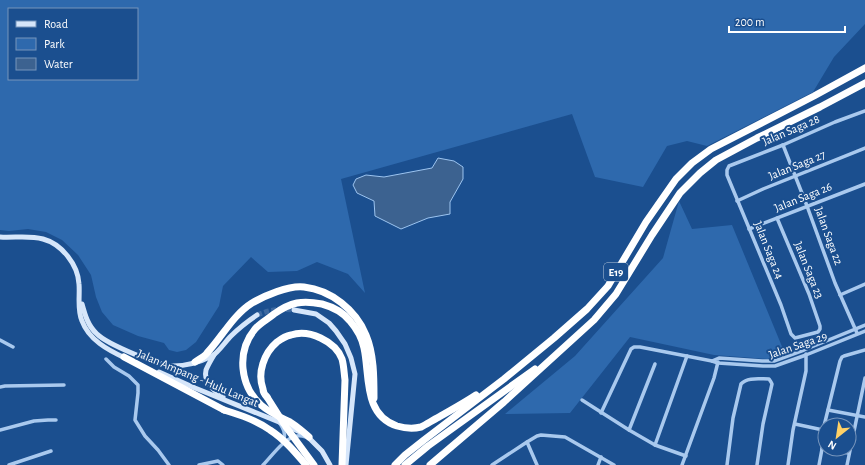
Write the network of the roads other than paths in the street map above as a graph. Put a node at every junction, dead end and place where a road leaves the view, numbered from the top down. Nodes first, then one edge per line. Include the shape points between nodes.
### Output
1 (865, 68) edge
2 (865, 82) edge
3 (865, 111) edge
4 (783, 145) junction
5 (865, 148) edge
6 (727, 170) joint
7 (795, 177) junction
8 (865, 184) edge
9 (737, 201) junction
10 (807, 206) junction
11 (777, 218) junction
12 (749, 229) junction
13 (0, 237) edge
14 (865, 284) edge
15 (79, 294) junction
16 (840, 294) junction
17 (294, 310) tunnel mouth
18 (257, 315) tunnel mouth
19 (865, 325) edge
20 (865, 331) edge
21 (856, 332) junction
22 (793, 337) joint
23 (0, 340) edge
24 (13, 347) dead end
25 (562, 349) junction
26 (804, 350) junction
27 (865, 350) edge
28 (214, 355) junction
29 (806, 355) junction
30 (687, 356) junction
31 (124, 357) junction
32 (719, 358) junction
33 (106, 359) dead end
34 (712, 361) junction
35 (196, 362) junction
36 (718, 363) junction
37 (655, 364) dead end
38 (865, 378) edge
39 (504, 379) junction
40 (64, 386) dead end
41 (0, 387) edge
42 (582, 400) dead end
43 (231, 402) junction
44 (373, 405) junction
45 (828, 410) junction
46 (601, 413) junction
47 (856, 416) junction
48 (827, 417) edge
49 (865, 417) edge
50 (56, 420) dead end
51 (279, 422) junction
52 (795, 424) junction
53 (817, 429) edge
54 (0, 430) edge
55 (629, 430) junction
56 (309, 437) junction
57 (527, 442) junction
58 (284, 444) junction
59 (655, 444) junction
60 (51, 451) dead end
61 (686, 456) junction
62 (601, 457) junction
63 (500, 460) junction
64 (727, 464) edge
65 (9, 465) edge
66 (168, 465) edge
67 (199, 465) edge
68 (223, 465) edge
69 (263, 465) edge
70 (306, 465) edge
71 (314, 465) edge
72 (330, 465) edge
73 (342, 465) edge
74 (346, 465) edge
75 (395, 465) edge
76 (405, 465) edge
77 (430, 465) edge
78 (492, 465) edge
79 (502, 465) edge
80 (537, 465) edge
81 (598, 465) edge
82 (614, 465) edge
83 (682, 465) edge
84 (758, 465) edge
85 (788, 465) edge

1 - 39 highway, E19 via 711,149 692,163 676,179 646,222 603,292 587,309
2 - 25 highway, E19 via 716,160 700,173 680,193 616,294 594,320
3 - 4 street, Jalan Saga 28
4 - 6 street, Jalan Saga 28 via 729,166
4 - 7 street, Jalan Saga 22
5 - 7 street, Jalan Saga 27
6 - 9 street, Jalan Saga 24
7 - 9 street, Jalan Saga 27
7 - 10 street, Jalan Saga 22
8 - 10 street, Jalan Saga 26
9 - 12 street, Jalan Saga 24
10 - 11 street, Jalan Saga 26
10 - 16 street, Jalan Saga 22
11 - 12 street, Jalan Saga 26
11 - 22 street, Jalan Saga 23 via 820,326 818,332
12 - 22 street, Jalan Saga 24
13 - 15 street, Jalan Ampang - Hulu Langat via 42,238 55,244 75,267
14 - 16 street
15 - 31 street, Jalan Ampang - Hulu Langat via 82,321 87,330 101,345
15 - 35 street, Jalan Ampang - Hulu Langat via 84,315 90,326 108,342 154,362 172,366
16 - 21 street, Jalan Saga 22
17 - 74 street via 316,314 329,323 352,358 355,374
18 - 28 street, Jalan Ampang - Hulu Langat via 230,336
19 - 21 street, Jalan Saga 29
20 - 21 street, Jalan Saga 29
21 - 26 street, Jalan Saga 29
21 - 29 street, Jalan Saga 29
23 - 24 street
25 - 76 highway, E19
25 - 77 highway
26 - 29 street
26 - 32 street, Jalan Saga 29 via 774,361
27 - 45 street via 842,357
28 - 35 street, Jalan Ampang - Hulu Langat
28 - 43 street via 206,371 207,380 212,389
29 - 36 street, Jalan Saga 29 via 775,366
29 - 52 street via 806,372
30 - 34 street, Jalan Saga 29
30 - 46 street, Jalan Saga 29 via 634,347
30 - 59 street
31 - 43 street, Jalan Ampang - Hulu Langat
31 - 70 highway, bridge via 224,410 269,429
32 - 34 street, Jalan Saga 29
32 - 36 street
33 - 66 street via 138,385 135,420
34 - 36 street, Jalan Saga 29
35 - 44 highway via 207,354 242,311 252,303 270,294 303,286 329,295 342,303 357,318 366,335 372,356
36 - 61 street
37 - 55 street
38 - 47 street
39 - 44 highway via 419,427 403,428 394,425 384,420
39 - 75 highway, E19
40 - 41 street
42 - 46 street
43 - 51 street, Jalan Ampang - Hulu Langat
44 - 56 highway via 364,346 356,328 345,315 330,306 311,302 294,303 281,309 255,330 246,344 242,357 243,376 250,393 261,405
45 - 47 street
45 - 48 street
46 - 55 street
47 - 49 street
50 - 54 street via 34,420
51 - 56 street, Jalan Ampang - Hulu Langat
51 - 58 street via 285,436
52 - 53 street
52 - 85 street
55 - 59 street
56 - 58 street via 298,435
56 - 72 street, Jalan Ampang - Hulu Langat
57 - 62 street via 541,435 565,436
57 - 63 street
57 - 80 street
58 - 69 street
59 - 61 street
60 - 65 street
61 - 83 street
62 - 81 street
62 - 82 street
63 - 78 street
63 - 79 street
64 - 84 street via 740,384 747,379 769,379 772,384 763,424
67 - 68 street via 218,461
71 - 73 highway, bridge via 262,388 262,366 270,350 291,334 318,337 335,348 341,358 345,380

